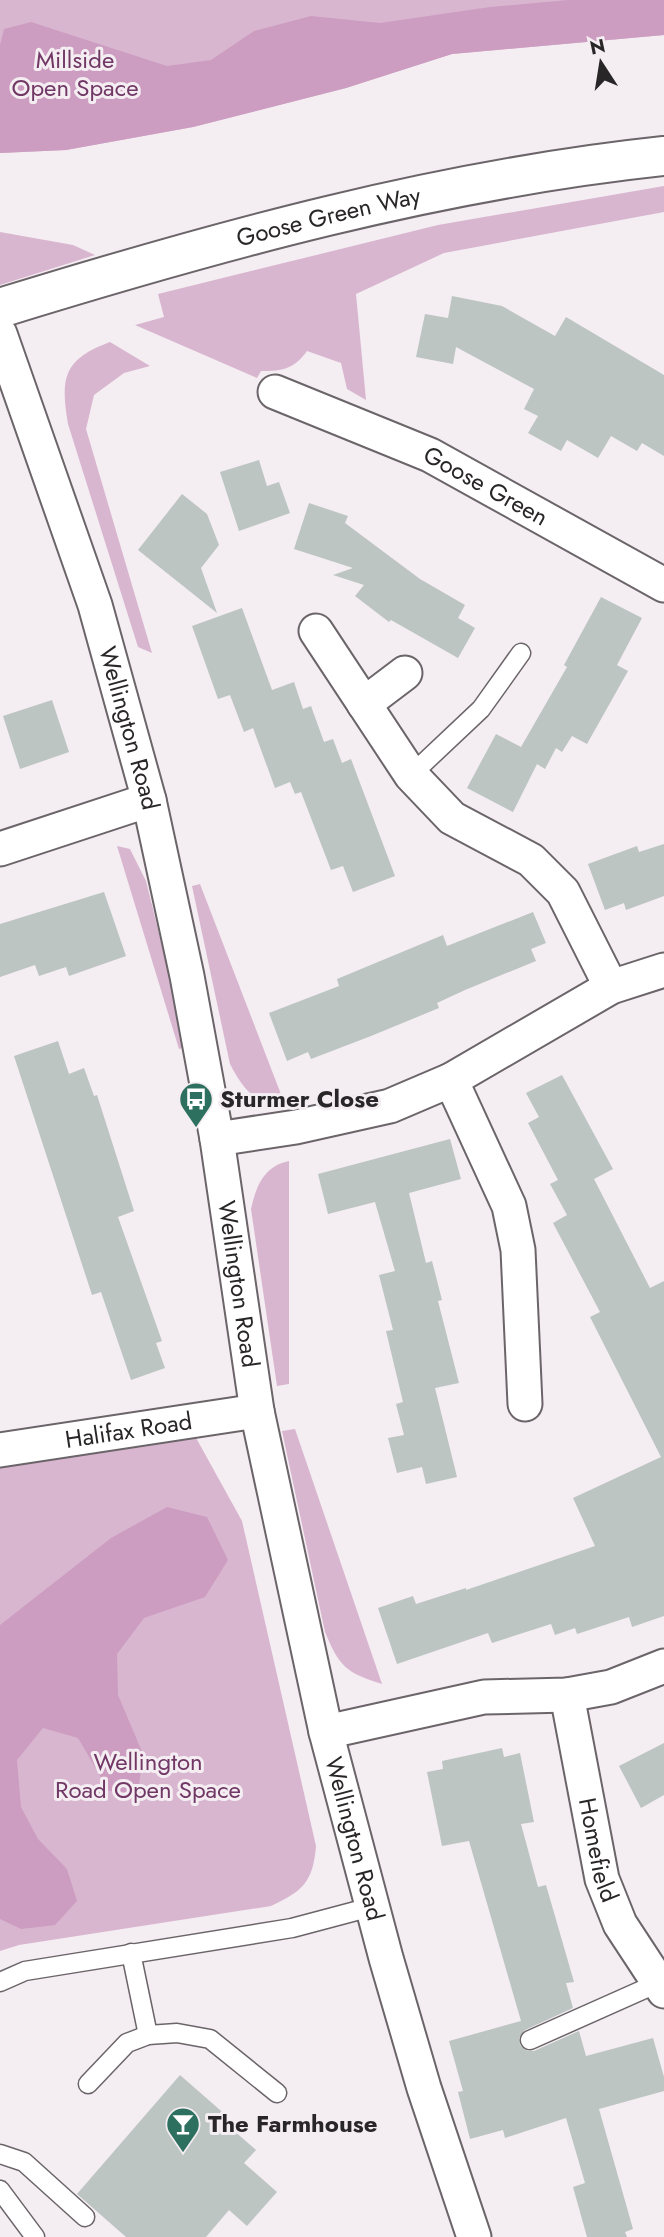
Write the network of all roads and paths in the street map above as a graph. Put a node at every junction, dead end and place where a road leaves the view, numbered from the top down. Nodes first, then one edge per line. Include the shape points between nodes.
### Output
1 (664, 156) edge
2 (0, 308) edge
3 (0, 334) edge
4 (295, 390) dead end
5 (664, 584) edge
6 (316, 631) dead end
7 (521, 653) dead end
8 (405, 673) dead end
9 (364, 704) junction
10 (411, 775) junction
11 (149, 800) junction
12 (0, 849) edge
13 (664, 970) edge
14 (611, 988) junction
15 (451, 1080) junction
16 (217, 1139) junction
17 (525, 1404) dead end
18 (257, 1410) junction
19 (0, 1450) edge
20 (664, 1666) edge
21 (567, 1695) junction
22 (326, 1732) junction
23 (371, 1907) junction
24 (131, 1953) junction
25 (0, 1982) edge
26 (661, 1987) edge
27 (148, 2035) junction
28 (530, 2040) dead end
29 (88, 2084) dead end
30 (277, 2093) dead end
31 (0, 2154) edge
32 (0, 2190) edge
33 (85, 2217) dead end
34 (35, 2237) edge
35 (474, 2237) edge

1 - 2 main road, Goose Green Way via 361,207 138,265
3 - 11 street, Wellington Road via 94,605
4 - 5 street, Goose Green via 430,455
6 - 9 street
7 - 10 lane via 481,709
8 - 9 street
9 - 10 street
10 - 14 street via 452,818 531,860 563,892
11 - 12 street
11 - 16 street, Wellington Road
13 - 14 street
14 - 15 street
15 - 16 street via 390,1106
15 - 17 street via 509,1206 519,1250
16 - 18 street, Wellington Road
18 - 19 street, Halifax Road
18 - 22 street, Wellington Road
20 - 21 street via 611,1687
21 - 22 street via 484,1697
21 - 26 street, Homefield via 602,1879 620,1924
22 - 23 street, Wellington Road
23 - 24 lane via 292,1928
23 - 35 street, Wellington Road
24 - 25 lane via 25,1971
24 - 27 lane
26 - 28 lane
27 - 29 lane via 127,2043
27 - 30 lane via 177,2033 210,2039
31 - 33 lane via 24,2162
32 - 34 lane

